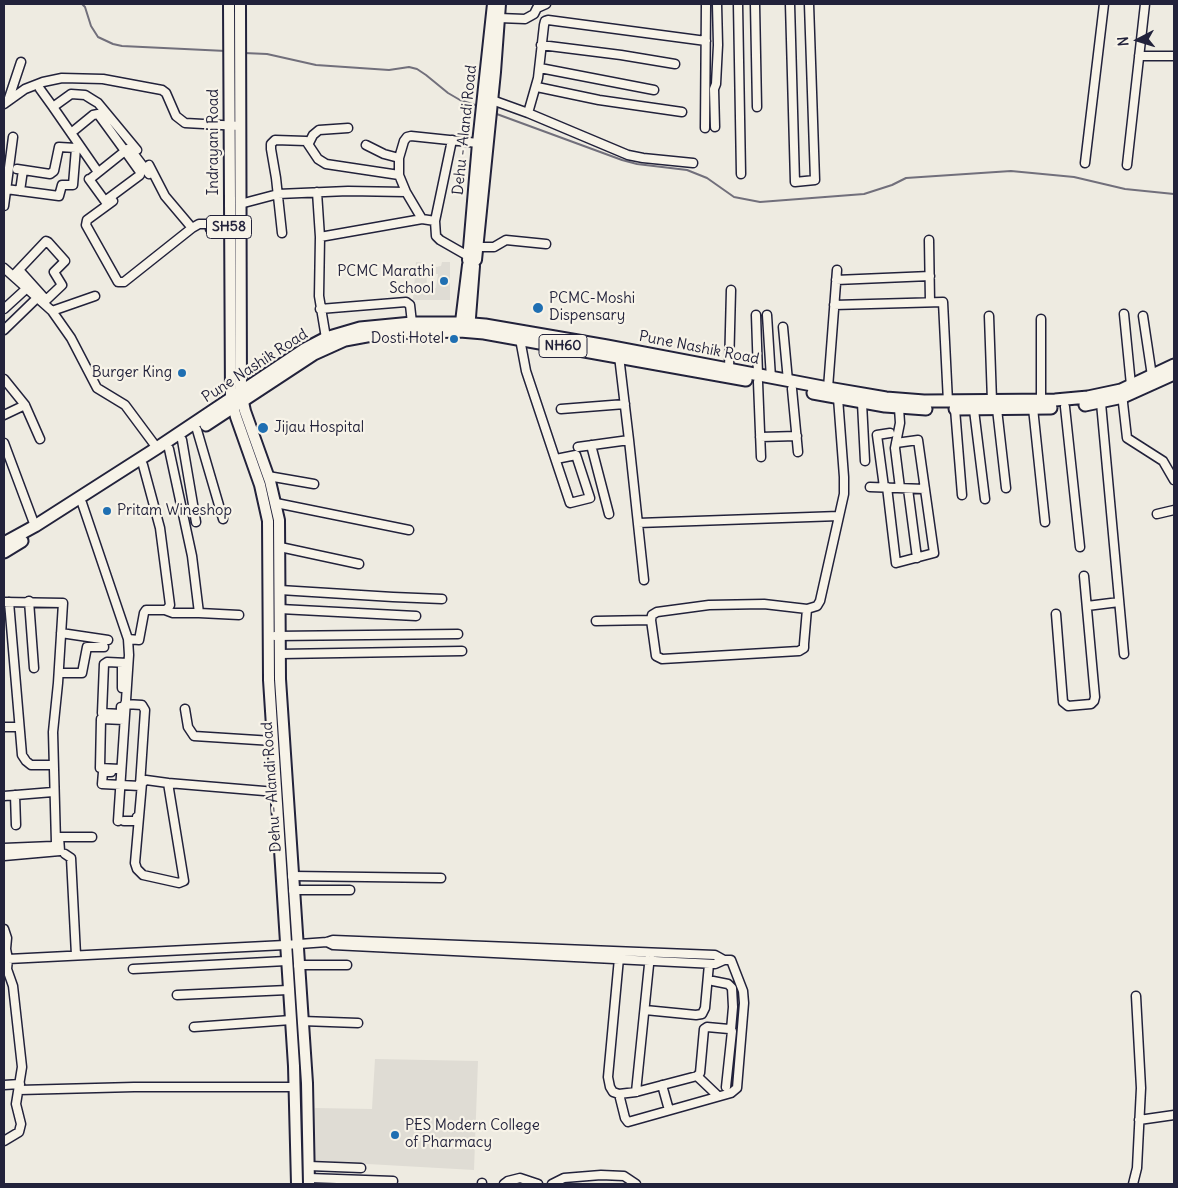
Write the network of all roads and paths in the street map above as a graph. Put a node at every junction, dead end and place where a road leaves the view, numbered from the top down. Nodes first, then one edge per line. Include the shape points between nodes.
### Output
1 (229, 4) edge
2 (240, 4) edge
3 (493, 4) edge
4 (500, 4) edge
5 (546, 4) edge
6 (706, 4) edge
7 (717, 4) edge
8 (738, 4) edge
9 (755, 4) edge
10 (790, 4) edge
11 (810, 4) edge
12 (1104, 4) edge
13 (1145, 4) edge
14 (499, 18) junction
15 (706, 41) junction
16 (541, 45) junction
17 (1139, 56) junction
18 (1174, 56) edge
19 (20, 62) dead end
20 (676, 64) dead end
21 (540, 68) junction
22 (537, 86) junction
23 (40, 89) dead end
24 (654, 90) dead end
25 (492, 100) junction
26 (6, 103) edge
27 (53, 107) junction
28 (757, 107) dead end
29 (682, 112) dead end
30 (528, 113) junction
31 (229, 125) junction
32 (240, 126) junction
33 (348, 128) dead end
34 (705, 128) dead end
35 (715, 128) dead end
36 (71, 133) junction
37 (13, 137) dead end
38 (452, 140) junction
39 (309, 143) junction
40 (478, 143) junction
41 (366, 145) dead end
42 (125, 151) junction
43 (399, 158) junction
44 (693, 163) dead end
45 (1085, 163) dead end
46 (1127, 165) dead end
47 (98, 172) junction
48 (151, 172) junction
49 (741, 174) dead end
50 (399, 176) junction
51 (6, 189) junction
52 (20, 191) junction
53 (317, 192) junction
54 (406, 192) junction
55 (278, 194) junction
56 (240, 204) junction
57 (4, 206) edge
58 (422, 219) junction
59 (435, 221) junction
60 (194, 227) junction
61 (229, 228) junction
62 (240, 228) junction
63 (282, 233) dead end
64 (320, 237) junction
65 (929, 240) dead end
66 (546, 244) dead end
67 (477, 247) junction
68 (471, 261) junction
69 (837, 270) dead end
70 (10, 272) edge
71 (930, 276) junction
72 (836, 280) junction
73 (27, 288) junction
74 (731, 290) dead end
75 (95, 296) dead end
76 (42, 300) junction
77 (930, 302) junction
78 (834, 305) junction
79 (4, 309) edge
80 (320, 309) junction
81 (52, 312) junction
82 (1124, 314) dead end
83 (756, 315) dead end
84 (768, 315) dead end
85 (989, 316) dead end
86 (1144, 316) dead end
87 (1041, 319) dead end
88 (412, 323) junction
89 (465, 327) junction
90 (783, 327) dead end
91 (4, 330) edge
92 (326, 338) junction
93 (520, 339) junction
94 (618, 356) junction
95 (1174, 365) edge
96 (729, 369) junction
97 (1174, 374) edge
98 (1152, 376) junction
99 (771, 378) junction
100 (4, 379) edge
101 (758, 379) junction
102 (1169, 379) edge
103 (790, 385) junction
104 (828, 388) junction
105 (1125, 391) junction
106 (838, 398) junction
107 (237, 400) junction
108 (862, 402) junction
109 (1101, 403) junction
110 (625, 404) junction
111 (1037, 404) junction
112 (25, 405) junction
113 (994, 405) junction
114 (952, 406) junction
115 (1066, 407) junction
116 (899, 408) junction
117 (561, 409) dead end
118 (974, 410) junction
119 (4, 415) edge
120 (197, 430) junction
121 (890, 433) dead end
122 (797, 436) junction
123 (760, 437) junction
124 (40, 439) dead end
125 (182, 440) junction
126 (629, 440) junction
127 (4, 443) edge
128 (896, 444) junction
129 (591, 445) junction
130 (578, 447) dead end
131 (163, 448) junction
132 (798, 452) dead end
133 (761, 456) dead end
134 (556, 459) junction
135 (865, 461) dead end
136 (143, 465) junction
137 (268, 476) junction
138 (1174, 480) edge
139 (314, 484) dead end
140 (870, 487) dead end
141 (886, 487) junction
142 (904, 488) junction
143 (1006, 488) dead end
144 (925, 489) junction
145 (962, 495) dead end
146 (984, 499) dead end
147 (82, 503) junction
148 (276, 503) junction
149 (1174, 510) edge
150 (609, 514) dead end
151 (1157, 514) dead end
152 (839, 516) junction
153 (223, 519) dead end
154 (196, 522) dead end
155 (1045, 522) dead end
156 (638, 523) junction
157 (35, 526) junction
158 (410, 530) dead end
159 (4, 543) edge
160 (1080, 546) dead end
161 (280, 547) junction
162 (4, 552) edge
163 (917, 558) junction
164 (359, 564) dead end
165 (1084, 576) dead end
166 (644, 580) dead end
167 (280, 590) junction
168 (442, 598) dead end
169 (29, 601) junction
170 (6, 602) edge
171 (1119, 602) junction
172 (1087, 606) junction
173 (280, 609) junction
174 (807, 609) junction
175 (165, 610) junction
176 (199, 613) junction
177 (1056, 614) dead end
178 (239, 615) dead end
179 (416, 616) dead end
180 (652, 620) junction
181 (596, 621) dead end
182 (61, 633) junction
183 (458, 634) dead end
184 (274, 636) junction
185 (7, 639) edge
186 (128, 639) junction
187 (108, 640) dead end
188 (104, 647) dead end
189 (462, 651) dead end
190 (280, 654) junction
191 (1124, 654) dead end
192 (125, 663) junction
193 (34, 668) dead end
194 (59, 673) junction
195 (125, 704) junction
196 (185, 709) dead end
197 (124, 720) junction
198 (18, 726) junction
199 (4, 727) edge
200 (273, 742) junction
201 (53, 765) junction
202 (120, 771) junction
203 (168, 783) junction
204 (120, 785) junction
205 (140, 786) junction
206 (53, 792) junction
207 (276, 792) junction
208 (15, 795) junction
209 (4, 796) edge
210 (16, 825) dead end
211 (92, 837) dead end
212 (4, 848) edge
213 (65, 854) dead end
214 (4, 856) edge
215 (292, 876) junction
216 (441, 878) dead end
217 (293, 890) junction
218 (350, 890) dead end
219 (4, 929) edge
220 (368, 943) junction
221 (297, 944) junction
222 (286, 945) junction
223 (5, 948) edge
224 (76, 955) junction
225 (6, 959) edge
226 (650, 960) junction
227 (724, 960) junction
228 (286, 961) junction
229 (619, 962) junction
230 (709, 964) junction
231 (298, 965) junction
232 (347, 965) dead end
233 (133, 969) dead end
234 (713, 981) dead end
235 (288, 990) junction
236 (177, 995) dead end
237 (1136, 996) dead end
238 (645, 1010) junction
239 (290, 1020) junction
240 (302, 1021) junction
241 (358, 1022) dead end
242 (194, 1026) dead end
243 (731, 1030) junction
244 (697, 1076) junction
245 (4, 1084) edge
246 (662, 1085) junction
247 (19, 1087) junction
248 (295, 1087) junction
249 (726, 1087) dead end
250 (636, 1092) junction
251 (619, 1094) junction
252 (718, 1096) junction
253 (669, 1110) junction
254 (1174, 1115) edge
255 (1139, 1120) junction
256 (4, 1141) edge
257 (309, 1166) junction
258 (361, 1168) dead end
259 (309, 1181) edge
260 (394, 1181) dead end
261 (297, 1184) edge
262 (504, 1184) edge
263 (538, 1184) edge
264 (552, 1184) edge
265 (636, 1184) edge
266 (1134, 1184) edge

1 - 31 main road, Indrayani Road / SH58
2 - 32 main road, Indrayani Road / SH58
3 - 40 main road, Dehu - Alandi Road
4 - 14 main road, Dehu - Alandi Road
5 - 14 street via 525,19
6 - 15 street
7 - 35 street
8 - 49 street
9 - 28 street
10 - 11 street via 795,182 815,180
12 - 45 street
13 - 17 street
14 - 25 main road, Dehu - Alandi Road
15 - 16 street via 548,20 545,21
15 - 34 street
16 - 20 street
16 - 21 street
17 - 18 street
17 - 46 street
19 - 26 street
21 - 22 street
21 - 24 street
22 - 29 street
22 - 30 street
23 - 27 street
25 - 30 street
25 - 67 main road, Dehu - Alandi Road
26 - 31 street via 25,89 43,82 62,78 93,79 162,90 176,116 184,122
27 - 36 street
27 - 48 street via 71,94 85,96 98,103
30 - 44 street via 628,155
31 - 32 street
31 - 61 main road, Indrayani Road / SH58
32 - 56 main road, Indrayani Road / SH58
33 - 39 street via 319,130
36 - 42 street via 96,114
36 - 47 street
37 - 51 street
38 - 40 street
38 - 43 street via 407,137
38 - 59 street
39 - 50 street via 322,162
39 - 55 street via 301,140 273,142 271,148
40 - 68 main road, Dehu - Alandi Road
41 - 43 street
42 - 47 street
42 - 47 street via 140,174 106,202 89,180
42 - 48 street via 130,149
43 - 50 street
48 - 60 street via 165,196
48 - 60 street via 86,223 118,282 124,282
50 - 54 street
51 - 52 street
51 - 57 street
52 - 52 street via 59,196 62,185 73,185 76,148 59,147 54,171 50,174 20,170
53 - 54 street
53 - 55 street
53 - 64 street
54 - 58 street
55 - 56 street
55 - 63 street
56 - 62 main road, Indrayani Road / SH58
58 - 59 street
58 - 64 street
59 - 68 street via 436,236
60 - 61 street via 207,230
61 - 62 street
61 - 107 main road, Indrayani Road / SH58
62 - 107 main road, Indrayani Road / SH58
64 - 80 street
65 - 71 street
66 - 67 street via 506,240 494,246
67 - 68 main road, Dehu - Alandi Road
68 - 89 main road, Dehu - Alandi Road
69 - 72 street
70 - 73 street
70 - 76 street
70 - 76 street via 48,242 65,262 54,272 62,285
71 - 72 street
71 - 77 street
72 - 78 street
73 - 76 street
73 - 79 street
74 - 96 street
75 - 81 street
76 - 81 street
76 - 91 street
77 - 78 street
77 - 114 street via 940,301 944,305
78 - 104 street
80 - 88 street via 406,302 410,305
80 - 92 street
81 - 131 street via 71,338 97,388 125,404
82 - 105 street
83 - 101 street
84 - 99 street
85 - 113 street
86 - 98 street
87 - 111 street
88 - 89 highway, Pune Nashik Road / NH60
88 - 92 highway, Pune Nashik Road / NH60 via 360,328
89 - 93 highway, Pune Nashik Road / NH60
89 - 96 highway, Pune Nashik Road / NH60 via 542,334
89 - 107 highway, Pune Nashik Road / NH60 via 383,333 345,340 314,354
90 - 103 street
92 - 107 highway, Pune Nashik Road / NH60 via 305,349
93 - 94 highway, Pune Nashik Road / NH60
93 - 134 street via 526,370
94 - 101 highway, Pune Nashik Road / NH60
94 - 110 street
95 - 98 highway, Pune Nashik Road / NH60
96 - 101 highway, Pune Nashik Road / NH60
97 - 102 highway, Pune Nashik Road / NH60
98 - 105 highway, Pune Nashik Road / NH60
99 - 101 highway, Pune Nashik Road / NH60
99 - 103 highway, Pune Nashik Road / NH60
100 - 112 street
101 - 103 highway, Pune Nashik Road / NH60
101 - 123 street
102 - 105 highway, Pune Nashik Road / NH60
103 - 104 highway, Pune Nashik Road / NH60
103 - 106 highway, Pune Nashik Road / NH60
103 - 122 street
104 - 114 highway, Pune Nashik Road / NH60
105 - 109 highway, Pune Nashik Road / NH60
105 - 111 highway, Pune Nashik Road / NH60
105 - 138 street via 1127,438 1163,462
106 - 108 highway, Pune Nashik Road / NH60
106 - 152 street via 844,477
107 - 120 highway, Pune Nashik Road / NH60
107 - 131 highway, Pune Nashik Road / NH60
107 - 137 main road, Dehu - Alandi Road
107 - 184 main road, Dehu - Alandi Road via 268,521
108 - 116 highway, Pune Nashik Road / NH60
108 - 135 street
109 - 115 highway, Pune Nashik Road / NH60
109 - 171 street
110 - 117 street
110 - 126 street
111 - 113 highway, Pune Nashik Road / NH60
111 - 115 highway, Pune Nashik Road / NH60
111 - 155 street
112 - 119 street
112 - 124 street
113 - 114 highway, Pune Nashik Road / NH60
113 - 118 highway, Pune Nashik Road / NH60
113 - 143 street
114 - 116 highway, Pune Nashik Road / NH60
114 - 118 highway, Pune Nashik Road / NH60
114 - 145 street
115 - 160 street
116 - 128 street
118 - 146 street
120 - 125 highway, Pune Nashik Road / NH60
120 - 153 street
121 - 141 street via 877,436
122 - 123 street
122 - 132 street
123 - 133 street
125 - 131 highway, Pune Nashik Road / NH60
125 - 154 street
126 - 129 street
126 - 156 street
127 - 157 street
128 - 142 street
128 - 144 street via 918,440
129 - 130 street
129 - 150 street
131 - 136 highway, Pune Nashik Road / NH60
131 - 157 highway, Pune Nashik Road / NH60
131 - 176 street via 192,556
134 - 134 street via 570,503 590,498 576,455
136 - 147 highway, Pune Nashik Road / NH60
136 - 175 street via 160,528 170,605
137 - 139 street
137 - 148 main road, Dehu - Alandi Road
140 - 141 street
141 - 142 street
141 - 163 street via 896,563
142 - 144 street
142 - 163 street
144 - 163 street via 934,554
147 - 162 highway, Pune Nashik Road / NH60
147 - 186 street
148 - 158 street
148 - 161 main road, Dehu - Alandi Road
149 - 151 street
152 - 156 street
152 - 174 street via 820,601 817,606
156 - 166 street
157 - 159 highway, Pune Nashik Road / NH60
161 - 164 street
161 - 167 main road, Dehu - Alandi Road
165 - 172 street
167 - 168 street
167 - 173 main road, Dehu - Alandi Road
169 - 170 street
169 - 182 street via 63,603
169 - 193 street
170 - 185 street
171 - 172 street
171 - 191 street
172 - 177 street via 1095,697 1091,704 1068,706 1063,702
173 - 179 street
173 - 184 main road, Dehu - Alandi Road
174 - 180 street via 764,604 709,605 657,612
174 - 180 street via 804,648 799,651 657,658
175 - 176 street
175 - 186 street via 146,610 140,640
176 - 178 street
180 - 181 street
182 - 187 street
182 - 194 street
183 - 184 street
184 - 190 main road, Dehu - Alandi Road
184 - 200 main road, Dehu - Alandi Road
185 - 198 street
186 - 192 street
188 - 194 street via 87,646 82,673
189 - 190 street
190 - 215 main road, Dehu - Alandi Road
192 - 192 street via 121,714 103,713 104,664
192 - 195 street
194 - 201 street
195 - 197 street
195 - 205 street via 142,705 144,710
196 - 200 street via 188,727 194,736
197 - 202 street
197 - 202 street via 102,719 100,768
198 - 199 street
198 - 201 street via 22,755 26,761 31,765
200 - 207 main road, Dehu - Alandi Road
201 - 206 street
202 - 204 street
202 - 204 street via 102,772 102,784
203 - 203 street via 146,780 142,783 135,863 143,875 179,883 184,881
203 - 207 street
204 - 205 street
204 - 205 street via 121,821 137,820
206 - 208 street
206 - 212 street via 56,844
207 - 222 main road, Dehu - Alandi Road
208 - 209 street
208 - 210 street
211 - 214 street via 59,837 60,851
213 - 224 street via 71,858
215 - 216 street
215 - 217 main road, Dehu - Alandi Road
217 - 218 street
217 - 221 main road, Dehu - Alandi Road
219 - 223 street via 7,938
220 - 221 street via 333,940
220 - 226 street
220 - 229 street
221 - 222 street
221 - 231 main road, Dehu - Alandi Road
222 - 224 street
222 - 228 main road, Dehu - Alandi Road
223 - 225 street
224 - 225 street
225 - 247 street via 19,1027 22,1067
226 - 227 street via 715,956
226 - 229 street
226 - 230 street
226 - 238 street
227 - 230 street
227 - 252 street via 731,960 739,978 744,1012 737,1088
228 - 233 street
228 - 235 main road, Dehu - Alandi Road
229 - 251 street via 608,1077 613,1092
230 - 238 street via 702,1014
231 - 232 street
231 - 240 main road, Dehu - Alandi Road
234 - 243 street via 732,988
235 - 236 street
235 - 239 main road, Dehu - Alandi Road
237 - 255 street
238 - 250 street
239 - 242 street
239 - 248 main road, Dehu - Alandi Road
240 - 241 street
240 - 257 main road, Dehu - Alandi Road
243 - 244 street via 704,1028 701,1070
243 - 249 street
244 - 246 street
244 - 252 street
245 - 247 street
246 - 250 street
246 - 253 street
247 - 248 street
247 - 256 street via 16,1104 21,1124 19,1132
248 - 261 main road, Dehu - Alandi Road
250 - 251 street
251 - 253 street via 628,1122
252 - 253 street
254 - 255 street
255 - 266 street
257 - 258 street
257 - 259 main road, Dehu - Alandi Road
259 - 260 street
262 - 263 street via 520,1178
264 - 265 street via 564,1178 601,1175 624,1176

